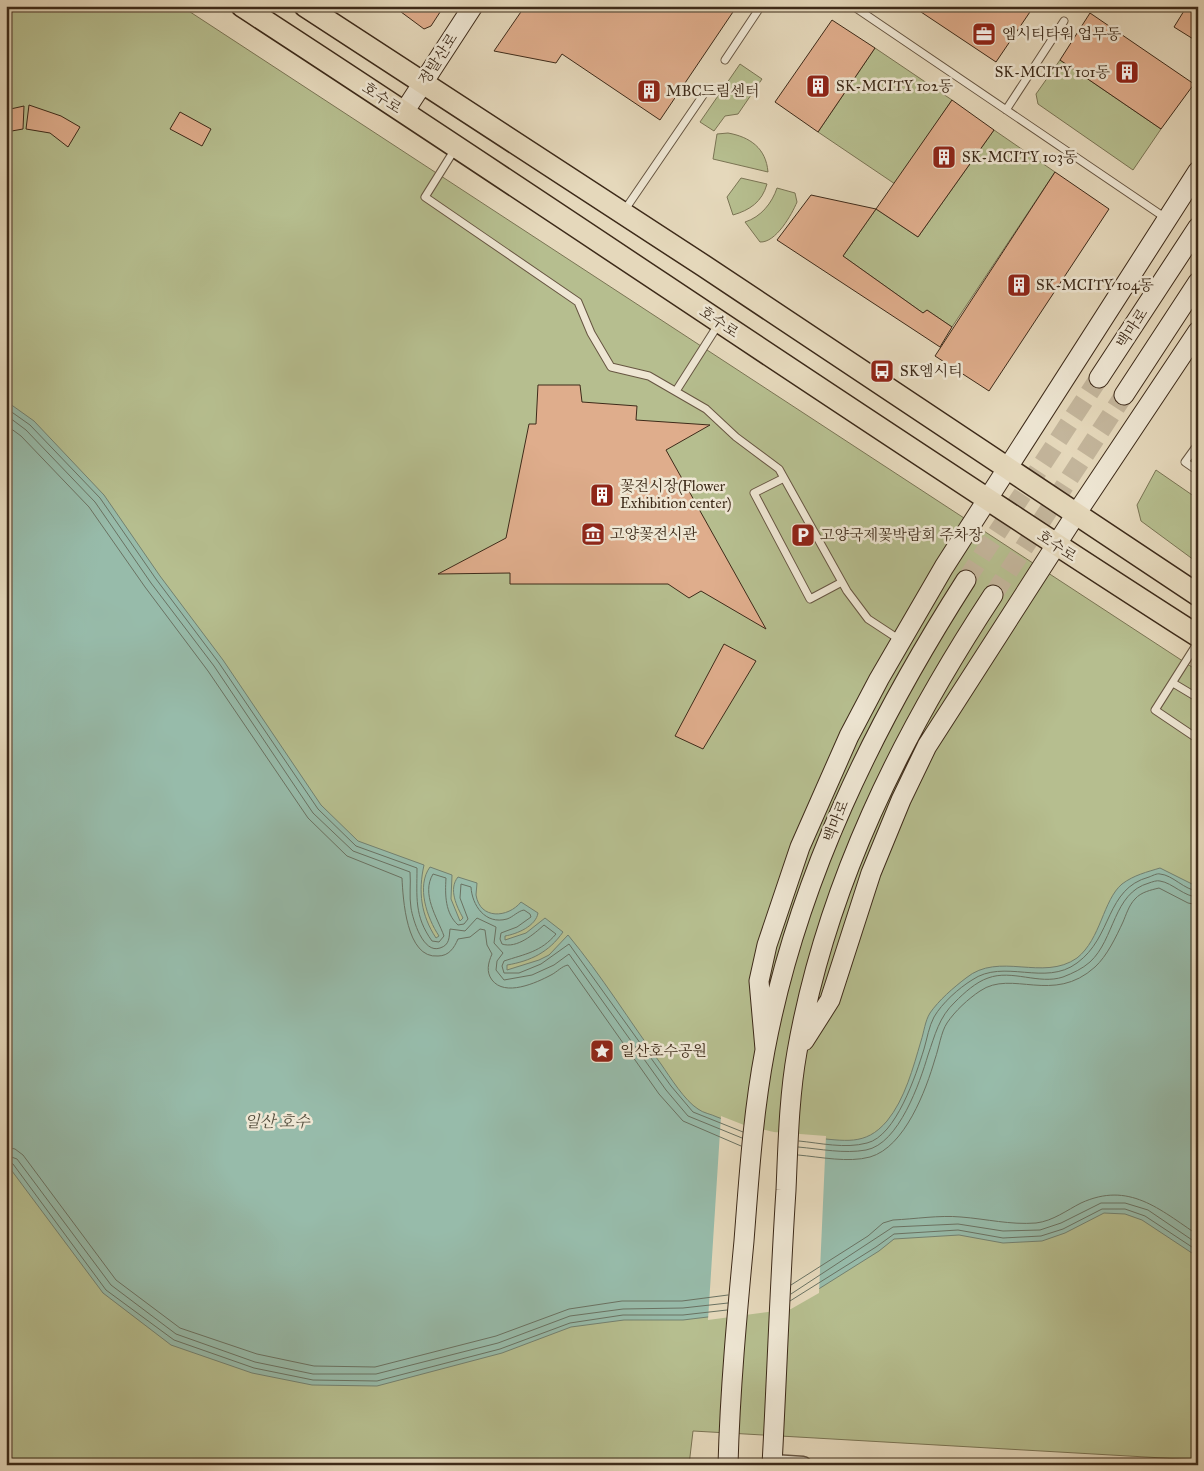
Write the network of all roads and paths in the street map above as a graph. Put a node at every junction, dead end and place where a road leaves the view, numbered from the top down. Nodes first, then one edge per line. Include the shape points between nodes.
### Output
1 (242, 6) edge
2 (305, 6) edge
3 (472, 6) edge
4 (761, 6) edge
5 (853, 6) edge
6 (1064, 21) dead end
7 (725, 60) dead end
8 (423, 82) junction
9 (708, 88) dead end
10 (1006, 110) junction
11 (404, 112) junction
12 (457, 147) junction
13 (1198, 172) edge
14 (622, 213) junction
15 (1168, 219) junction
16 (1198, 226) edge
17 (1198, 282) edge
18 (720, 322) junction
19 (1198, 331) edge
20 (1099, 378) tunnel mouth
21 (676, 391) junction
22 (1124, 395) tunnel mouth
23 (1198, 444) edge
24 (1008, 467) junction
25 (1198, 471) edge
26 (784, 478) junction
27 (987, 500) junction
28 (1076, 514) junction
29 (1056, 545) junction
30 (966, 580) tunnel mouth
31 (842, 582) junction
32 (1198, 595) edge
33 (993, 596) tunnel mouth
34 (1198, 636) edge
35 (901, 641) junction
36 (1198, 642) edge
37 (1173, 683) junction
38 (1198, 698) edge
39 (1198, 739) edge
40 (765, 1049) junction
41 (797, 1052) junction
42 (772, 1464) edge
43 (728, 1465) edge
44 (803, 1465) edge

1 - 11 main road, 호수로
2 - 8 main road
3 - 8 main road, 정발산로
4 - 7 lane
5 - 10 lane
6 - 10 lane
8 - 11 main road, 정발산로
8 - 14 main road
9 - 14 lane
10 - 15 lane
11 - 12 main road, 호수로
12 - 18 main road, 호수로
12 - 21 lane via 425,197 578,302 611,367 649,376
13 - 15 main road
14 - 24 main road
15 - 24 main road
16 - 20 main road, 백마로
17 - 22 main road, 백마로
18 - 21 lane
18 - 27 main road, 호수로
19 - 28 main road
21 - 26 lane via 706,409 778,469
23 - 25 lane via 1185,462
24 - 27 main road
24 - 28 main road
26 - 31 lane
26 - 31 lane via 754,493 810,599
27 - 29 main road, 호수로
27 - 35 main road
28 - 29 main road
28 - 32 main road
29 - 34 main road, 호수로
29 - 41 main road via 944,717 918,764 871,873 830,1000
30 - 40 main road, 백마로 via 881,722 842,805 801,915
31 - 35 lane via 868,619
33 - 41 main road, 백마로 via 920,713 868,819 823,947
35 - 40 main road via 829,777 777,914 759,981
36 - 37 lane
37 - 38 lane
37 - 39 lane via 1156,710
40 - 43 main road, 백마로 via 753,1132
41 - 42 main road, 백마로 via 782,1256
42 - 44 street

